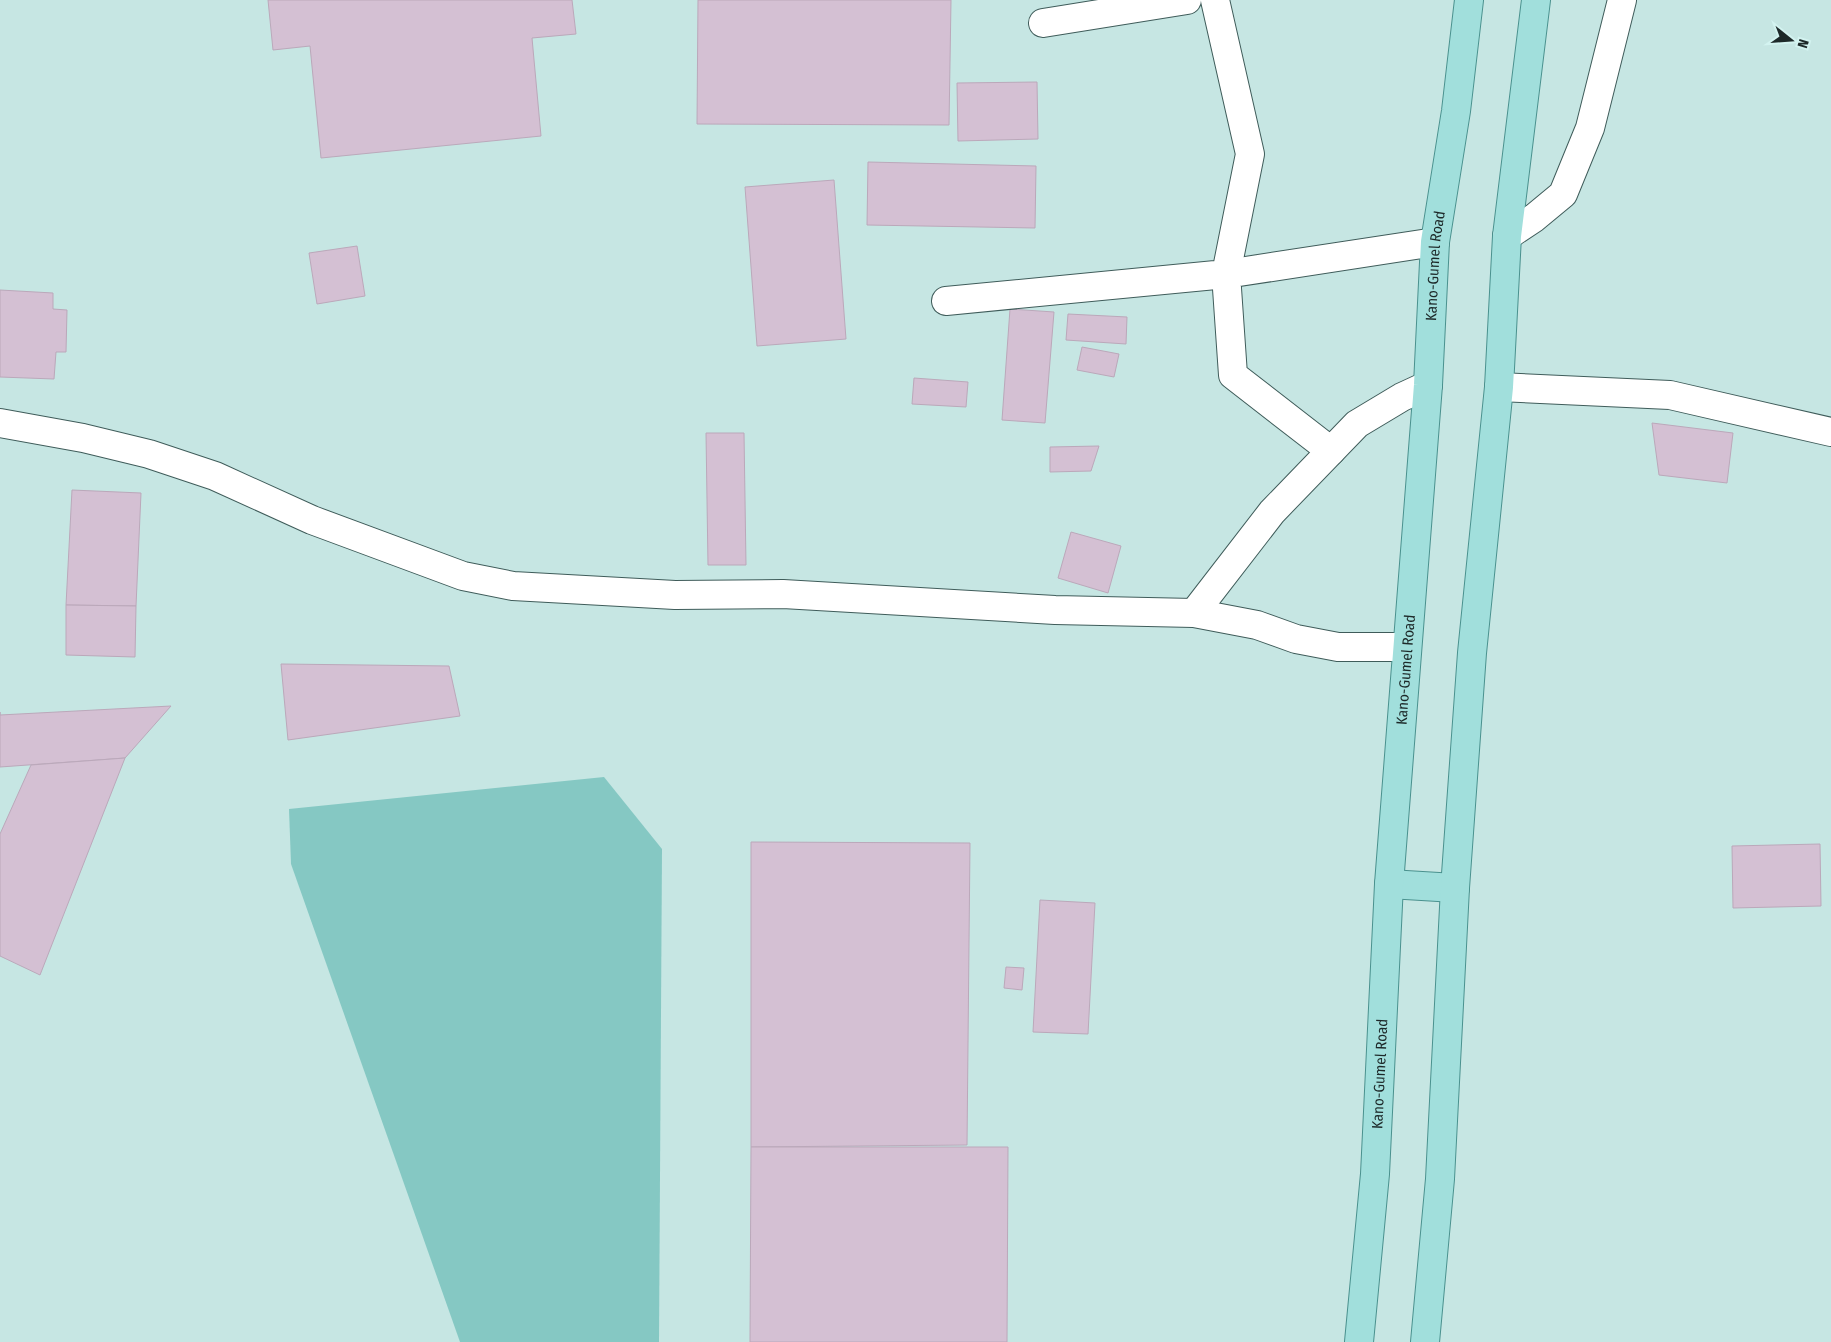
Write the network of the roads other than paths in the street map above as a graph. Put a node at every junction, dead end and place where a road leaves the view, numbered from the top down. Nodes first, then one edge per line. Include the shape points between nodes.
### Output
1 (1187, 0) edge
2 (1215, 0) edge
3 (1469, 0) edge
4 (1536, 0) edge
5 (1622, 0) edge
6 (1043, 23) dead end
7 (1507, 236) junction
8 (1435, 242) junction
9 (1226, 274) junction
10 (946, 301) dead end
11 (1428, 385) junction
12 (1499, 387) junction
13 (0, 423) edge
14 (1831, 432) edge
15 (1331, 451) junction
16 (1194, 613) junction
17 (1406, 647) junction
18 (1389, 884) junction
19 (1455, 888) junction
20 (1359, 1342) edge
21 (1425, 1342) edge

1 - 6 street
2 - 9 street via 1250,154
3 - 8 main road, Kano-Gumel Road via 1456,111
4 - 7 main road
5 - 7 street via 1590,128 1563,194
7 - 12 main road
8 - 9 street
8 - 11 main road, Kano-Gumel Road
9 - 10 street
9 - 15 street via 1233,375
11 - 15 street via 1357,424
11 - 17 main road, Kano-Gumel Road
12 - 14 street via 1670,394
12 - 19 main road via 1472,653
13 - 16 street via 149,454 215,476 312,520 463,576 513,586 675,595 783,594 1054,610
15 - 16 street via 1272,512
16 - 17 street via 1257,625 1296,639 1338,646
17 - 18 main road, Kano-Gumel Road
18 - 19 main road
18 - 20 main road, Kano-Gumel Road via 1374,1174
19 - 21 main road via 1440,1179

